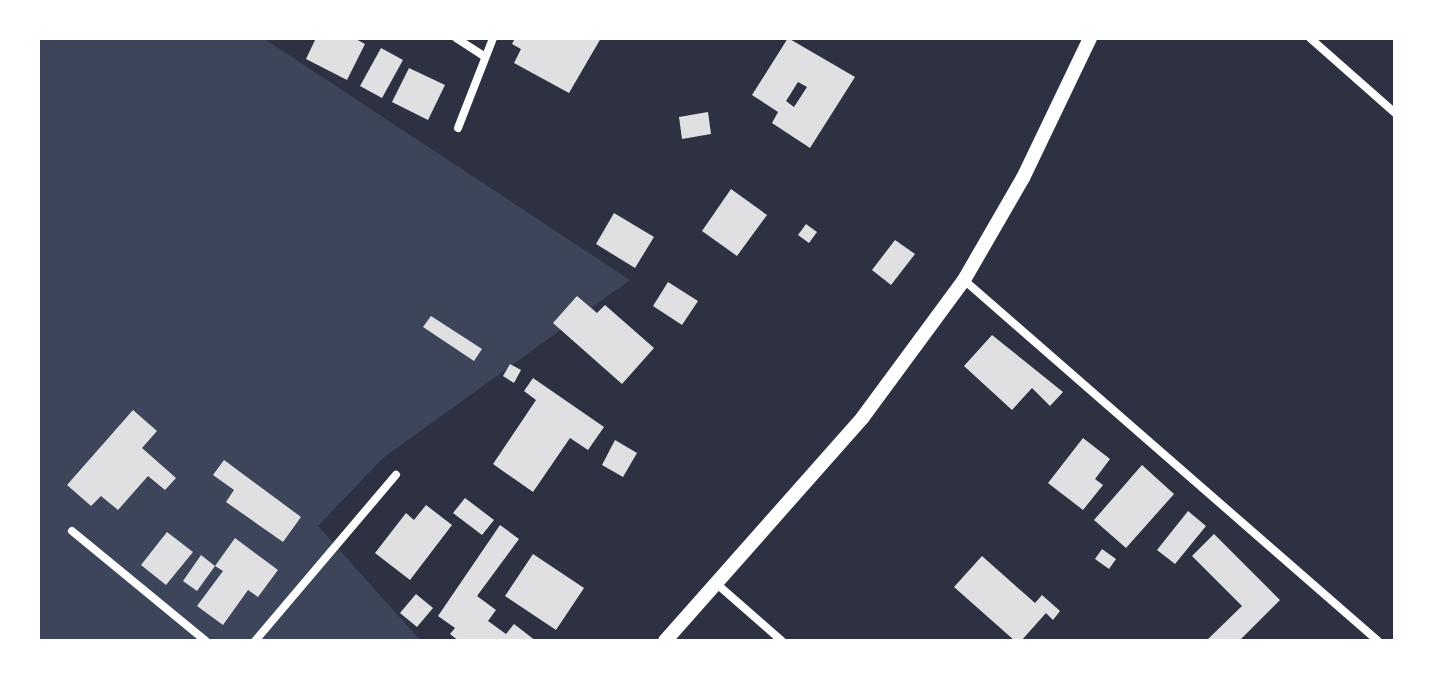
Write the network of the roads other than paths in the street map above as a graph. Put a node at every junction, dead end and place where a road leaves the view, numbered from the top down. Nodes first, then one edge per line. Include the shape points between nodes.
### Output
1 (456, 38) edge
2 (493, 38) edge
3 (1090, 38) edge
4 (1310, 38) edge
5 (484, 56) junction
6 (1395, 113) edge
7 (458, 128) dead end
8 (964, 280) junction
9 (396, 475) dead end
10 (72, 531) dead end
11 (718, 585) junction
12 (206, 641) edge
13 (255, 641) edge
14 (665, 641) edge
15 (782, 641) edge
16 (1378, 641) edge

1 - 5 street
2 - 5 street
3 - 8 street via 1023,178
4 - 6 street
5 - 7 street
8 - 11 street via 863,417
8 - 16 street
9 - 13 street
10 - 12 street
11 - 14 street
11 - 15 street

